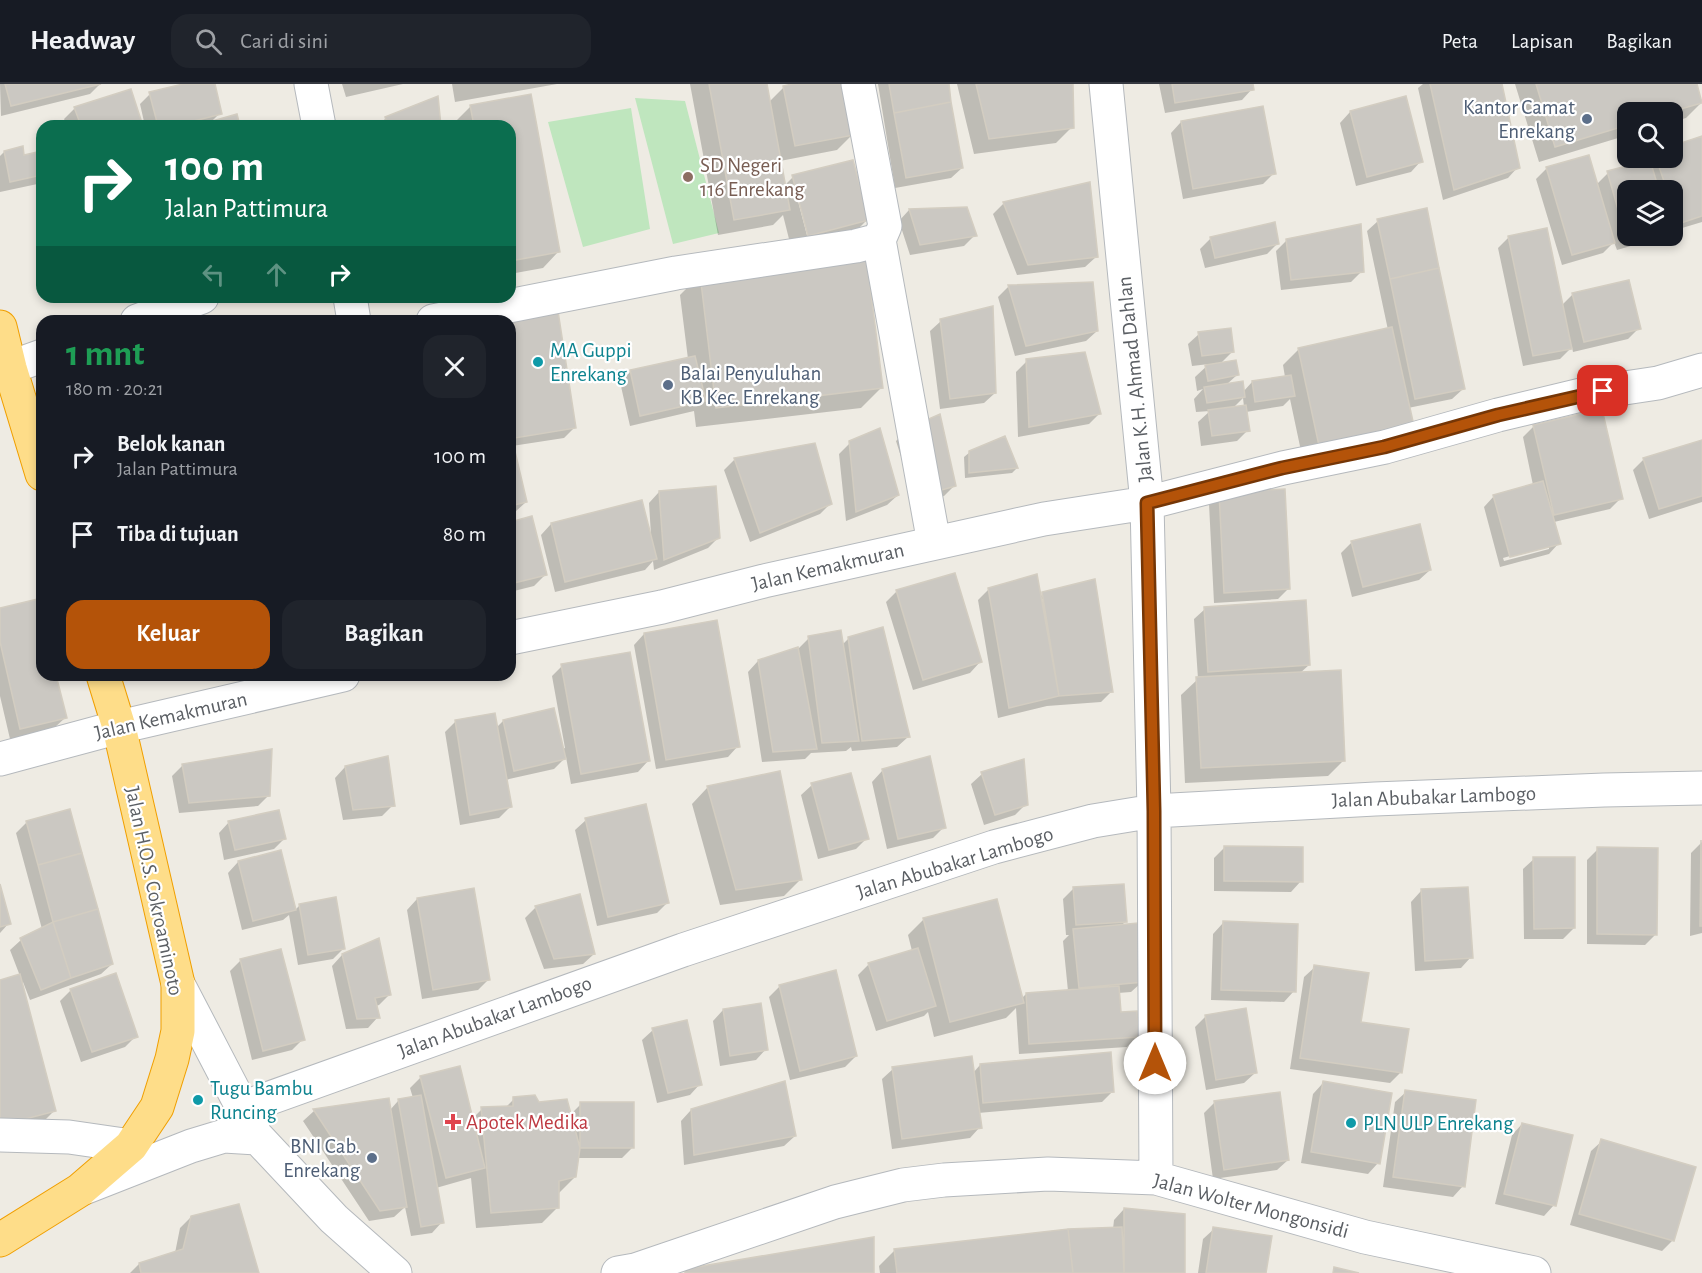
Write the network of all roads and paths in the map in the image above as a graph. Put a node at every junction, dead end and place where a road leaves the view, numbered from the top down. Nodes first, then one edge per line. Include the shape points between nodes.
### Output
1 (311, 84) edge
2 (858, 84) edge
3 (1106, 84) edge
4 (318, 120) edge
5 (879, 240) junction
6 (186, 303) edge
7 (153, 315) edge
8 (463, 315) edge
9 (0, 327) edge
10 (36, 358) edge
11 (5, 370) edge
12 (1702, 370) edge
13 (36, 457) edge
14 (1147, 503) junction
15 (934, 543) junction
16 (516, 637) edge
17 (105, 681) edge
18 (318, 681) edge
19 (119, 727) junction
20 (0, 759) edge
21 (1702, 788) edge
22 (1154, 811) junction
23 (178, 984) junction
24 (242, 1108) junction
25 (0, 1135) edge
26 (258, 1138) junction
27 (131, 1146) junction
28 (1156, 1178) junction
29 (80, 1190) junction
30 (0, 1240) edge
31 (395, 1273) edge
32 (618, 1273) edge
33 (1534, 1273) edge

1 - 4 street
2 - 5 street via 885,226
3 - 14 street, Jalan K.H. Ahmad Dahlan
5 - 8 street via 676,273
5 - 15 street
6 - 7 street
9 - 11 highway
10 - 11 street
11 - 13 highway
12 - 14 street, Jalan Kemakmuran via 1658,383 1574,396 1384,447 1282,468
14 - 15 street, Jalan Kemakmuran via 1044,519
14 - 22 street, Jalan K.H. Ahmad Dahlan
15 - 16 street, Jalan Kemakmuran
17 - 19 highway, Jalan H.O.S. Cokroaminoto
18 - 19 street, Jalan Kemakmuran
19 - 20 street, Jalan Kemakmuran
19 - 23 highway, Jalan H.O.S. Cokroaminoto
21 - 22 street, Jalan Abubakar Lambogo
22 - 24 street, Jalan Abubakar Lambogo via 1093,821 993,847 682,950
22 - 28 street, Jalan K.H. Ahmad Dahlan
23 - 24 street
23 - 27 highway, Jalan H.O.S. Cokroaminoto via 178,1031 172,1059 157,1107
24 - 26 street
25 - 27 street via 69,1137
26 - 29 street via 224,1136
26 - 31 street via 334,1219
27 - 29 highway, Jalan H.O.S. Cokroaminoto
28 - 32 street, Jalan Wolter Mongonsidi via 1048,1174 903,1185 835,1202
28 - 33 street, Jalan Wolter Mongonsidi via 1365,1237
29 - 30 highway, Jalan H.O.S. Cokroaminoto

